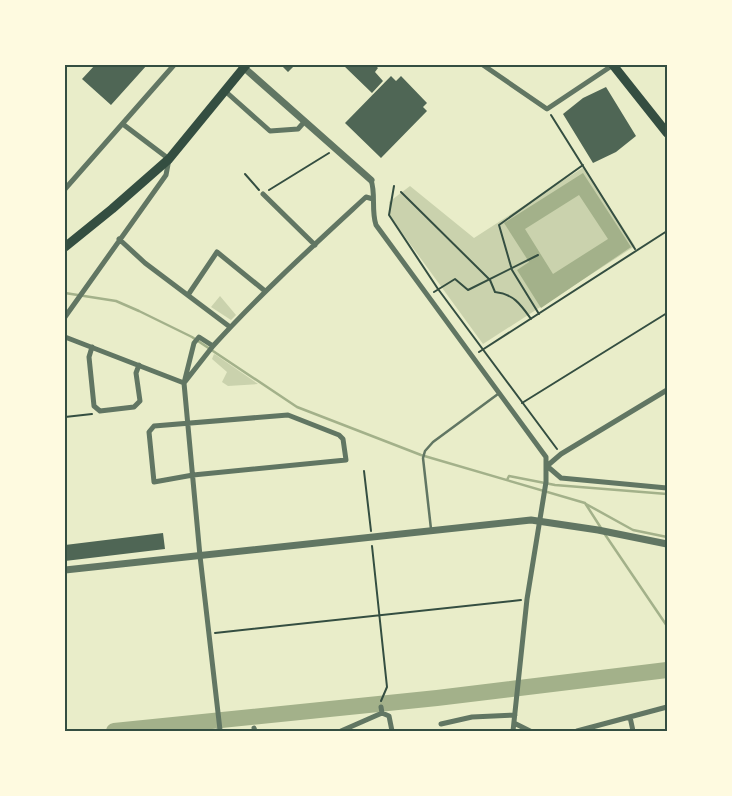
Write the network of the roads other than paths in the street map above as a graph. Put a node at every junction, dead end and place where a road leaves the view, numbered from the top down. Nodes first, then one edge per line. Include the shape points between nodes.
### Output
1 (174, 65) edge
2 (613, 65) edge
3 (244, 66) edge
4 (485, 66) edge
5 (225, 91) junction
6 (305, 121) junction
7 (124, 124) junction
8 (665, 127) edge
9 (169, 159) junction
10 (371, 180) joint
11 (65, 189) edge
12 (263, 194) road end
13 (373, 199) junction
14 (119, 240) junction
15 (66, 244) edge
16 (314, 245) junction
17 (265, 291) junction
18 (188, 295) junction
19 (65, 317) edge
20 (230, 327) junction
21 (65, 336) edge
22 (92, 347) junction
23 (213, 347) junction
24 (139, 365) junction
25 (184, 383) junction
26 (667, 390) edge
27 (500, 393) junction
28 (188, 423) junction
29 (547, 466) junction
30 (193, 476) junction
31 (667, 488) edge
32 (541, 520) junction
33 (432, 530) junction
34 (667, 544) edge
35 (200, 556) junction
36 (65, 570) edge
37 (667, 707) edge
38 (515, 715) junction
39 (630, 717) junction
40 (514, 723) junction
41 (441, 724) dead end
42 (219, 730) edge
43 (341, 731) edge
44 (392, 731) edge
45 (513, 731) edge
46 (530, 731) edge
47 (577, 731) edge
48 (634, 731) edge

1 - 7 street
2 - 4 street via 547,109
2 - 8 main road
3 - 5 main road
3 - 6 street
5 - 6 street via 270,131 298,129
5 - 9 main road
6 - 10 street
7 - 9 street
7 - 11 street
9 - 14 street via 166,175
9 - 15 main road
10 - 13 street
12 - 16 street
13 - 16 street via 366,197
13 - 27 street via 376,225
14 - 18 street
14 - 19 street
16 - 17 street
17 - 18 street via 217,252
17 - 20 street
18 - 20 street
20 - 23 street
21 - 22 street
22 - 24 street
22 - 24 street via 89,357 94,406 100,411 134,407 140,401 136,373
23 - 25 street
23 - 25 street via 196,341
24 - 25 street
25 - 28 street
26 - 29 street via 561,454
27 - 29 street via 546,457
27 - 33 lane via 425,451 423,458
28 - 30 street
28 - 30 street via 154,426 149,432 154,482
28 - 30 street via 288,414 338,435 343,439 346,460
29 - 31 street via 561,478
29 - 32 street
30 - 35 street
32 - 33 street
32 - 34 street
32 - 38 street via 527,599
33 - 35 street
35 - 36 street
35 - 42 street
37 - 39 street
38 - 40 street
38 - 41 street via 472,717
39 - 47 street
39 - 48 street
40 - 45 street
40 - 46 street
43 - 44 street via 381,707 389,716

